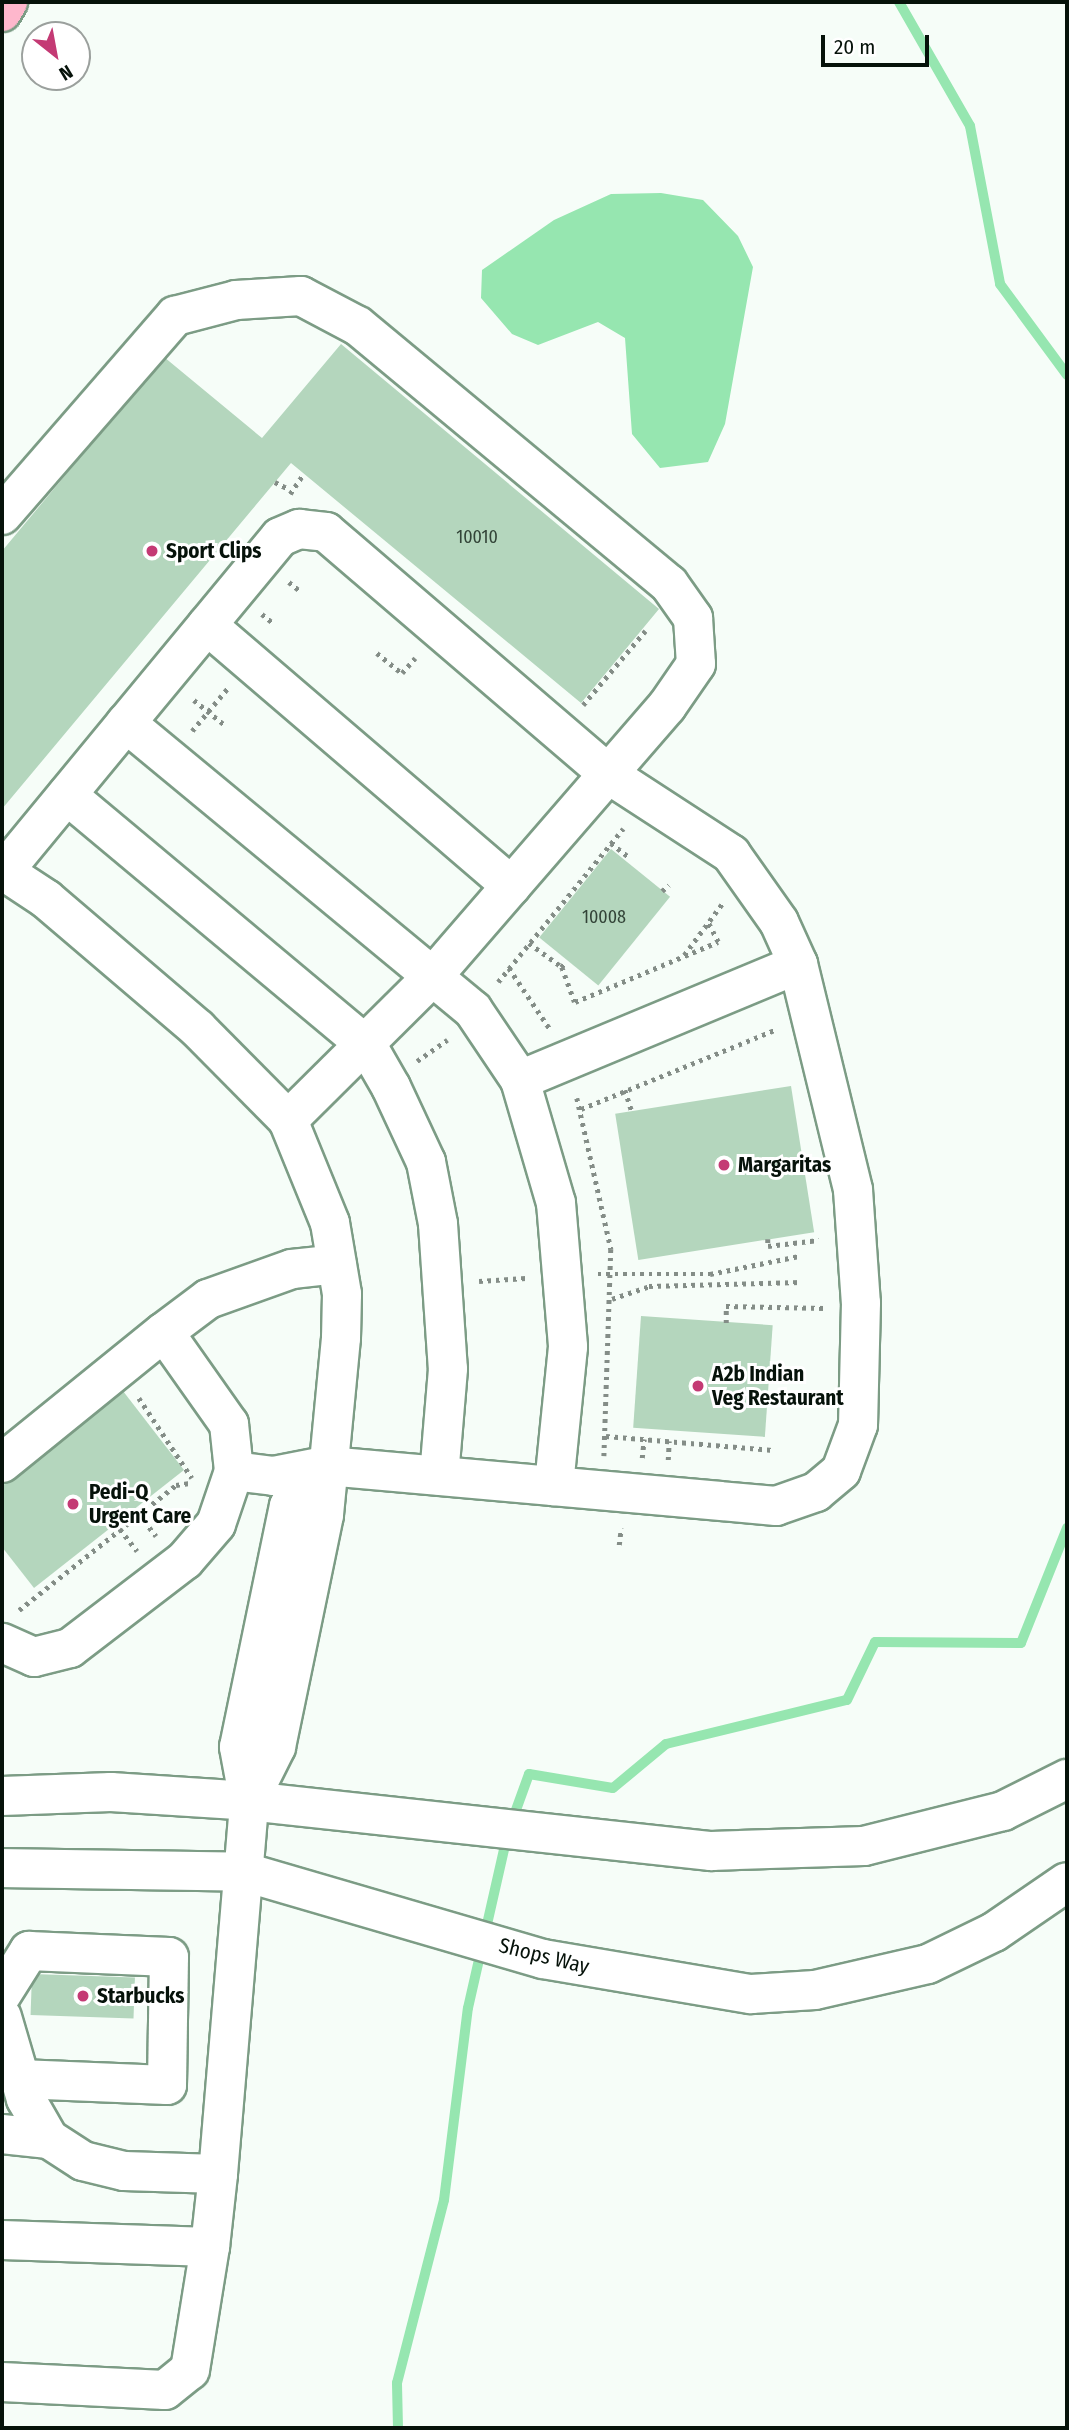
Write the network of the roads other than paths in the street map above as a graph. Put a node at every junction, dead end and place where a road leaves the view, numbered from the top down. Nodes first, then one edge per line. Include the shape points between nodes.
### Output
1 (8, 2) edge
2 (2, 12) edge
3 (2, 515) edge
4 (206, 625) junction
5 (126, 723) junction
6 (608, 774) junction
7 (67, 795) junction
8 (3, 871) edge
9 (511, 886) junction
10 (798, 964) junction
11 (434, 975) junction
12 (368, 1047) junction
13 (520, 1080) junction
14 (288, 1120) junction
15 (337, 1264) junction
16 (164, 1332) junction
17 (2, 1463) edge
18 (325, 1466) junction
19 (234, 1471) junction
20 (439, 1476) junction
21 (554, 1486) junction
22 (6, 1630) edge
23 (1067, 1779) edge
24 (2, 1796) edge
25 (249, 1801) junction
26 (2, 1868) edge
27 (245, 1872) junction
28 (1067, 1882) edge
29 (2, 1994) edge
30 (2, 2017) edge
31 (19, 2079) junction
32 (4, 2135) edge
33 (49, 2139) junction
34 (218, 2174) junction
35 (2, 2240) edge
36 (210, 2247) junction
37 (2, 2382) edge

1 - 2 highway
3 - 6 street via 175,316 236,299 301,296 369,335 669,584 693,618 695,664
4 - 5 street
4 - 6 street via 280,537 299,529 326,532
4 - 9 street
5 - 7 street
5 - 11 street
6 - 9 street
6 - 10 street via 731,854 779,922
7 - 8 street
7 - 12 street
8 - 14 street via 46,899 198,1029
9 - 11 street
10 - 13 street
10 - 21 street via 853,1190 862,1303 858,1424 841,1471 816,1492 776,1506
11 - 12 street
11 - 13 street via 473,1010
12 - 14 street
12 - 20 street via 426,1162 444,1283 448,1369
13 - 21 street via 556,1203 565,1280 568,1347
14 - 15 street via 313,1168
15 - 16 street via 292,1269 208,1299
15 - 18 street via 341,1338
16 - 17 street
16 - 19 street via 229,1424
18 - 19 street via 274,1476
18 - 20 street
18 - 25 street via 289,1506 239,1747
19 - 22 street via 216,1524 185,1560 70,1647 34,1657
20 - 21 street
23 - 25 street via 1003,1811 864,1846 711,1851 447,1818
24 - 25 street via 111,1792
25 - 27 street
26 - 27 street, Shops Way
27 - 28 street, Shops Way via 543,1959 715,1990 815,1990 928,1964 994,1932
27 - 34 street
29 - 31 street via 29,1951 169,1957 167,2085
30 - 31 street
31 - 33 street
32 - 33 street
33 - 34 street via 83,2161 124,2171
34 - 36 street
35 - 36 street
36 - 37 street via 190,2370 164,2390

